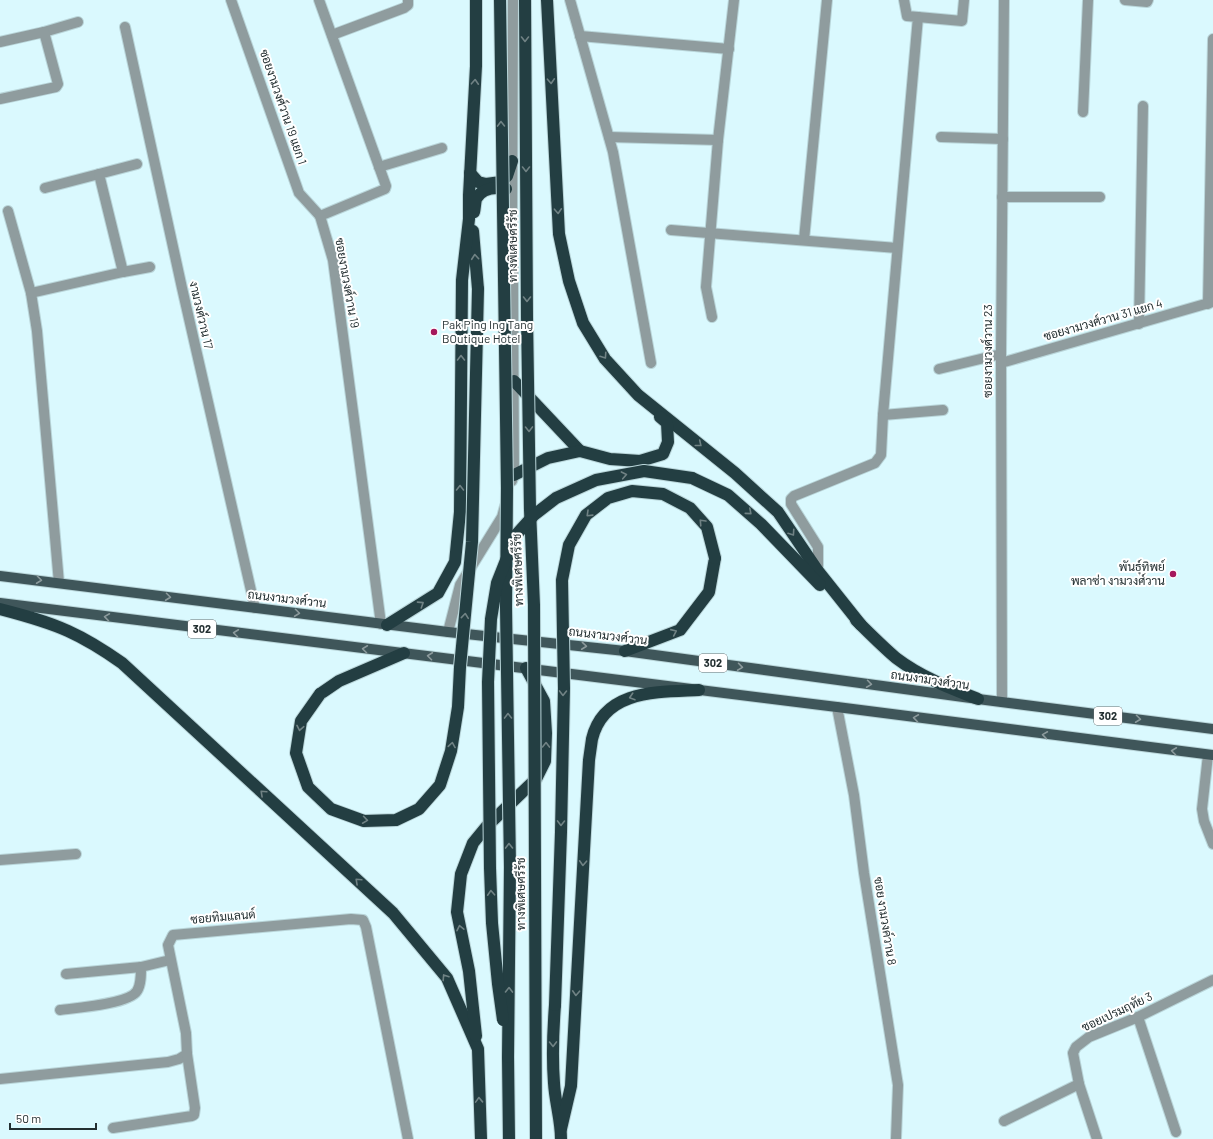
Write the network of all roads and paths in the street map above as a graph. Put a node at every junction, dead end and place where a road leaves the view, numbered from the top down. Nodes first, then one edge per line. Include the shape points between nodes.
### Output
1 (232, 0) edge
2 (319, 0) edge
3 (476, 0) edge
4 (500, 0) edge
5 (513, 0) edge
6 (525, 0) edge
7 (547, 0) edge
8 (570, 0) edge
9 (734, 0) edge
10 (827, 0) edge
11 (904, 0) edge
12 (964, 0) edge
13 (1004, 0) edge
14 (1088, 0) edge
15 (1125, 0) edge
16 (1148, 0) edge
17 (408, 3) edge
18 (918, 17) junction
19 (78, 22) dead end
20 (125, 27) dead end
21 (44, 32) junction
22 (332, 35) junction
23 (580, 36) junction
24 (1213, 39) edge
25 (0, 42) edge
26 (729, 49) junction
27 (0, 99) edge
28 (1143, 106) dead end
29 (1083, 112) dead end
30 (609, 137) junction
31 (941, 137) dead end
32 (1003, 139) junction
33 (718, 140) junction
34 (442, 148) dead end
35 (512, 161) junction
36 (137, 164) dead end
37 (379, 167) junction
38 (470, 173) junction
39 (99, 174) junction
40 (45, 188) dead end
41 (510, 189) junction
42 (1002, 197) junction
43 (1100, 197) dead end
44 (8, 211) dead end
45 (320, 216) junction
46 (471, 222) junction
47 (671, 230) dead end
48 (710, 233) junction
49 (804, 240) junction
50 (897, 248) junction
51 (150, 267) dead end
52 (123, 272) junction
53 (31, 293) junction
54 (1210, 303) edge
55 (712, 317) dead end
56 (1139, 324) junction
57 (1001, 359) junction
58 (651, 363) dead end
59 (939, 369) dead end
60 (514, 381) junction
61 (638, 395) junction
62 (943, 410) dead end
63 (882, 415) junction
64 (580, 451) junction
65 (514, 475) junction
66 (818, 571) junction
67 (0, 576) edge
68 (59, 583) junction
69 (0, 602) edge
70 (255, 608) junction
71 (0, 609) edge
72 (384, 624) junction
73 (861, 625) junction
74 (448, 632) junction
75 (625, 651) junction
76 (404, 653) junction
77 (526, 668) junction
78 (698, 690) junction
79 (978, 699) junction
80 (1002, 702) junction
81 (837, 707) junction
82 (1213, 729) edge
83 (1211, 755) edge
84 (1213, 844) edge
85 (76, 854) dead end
86 (0, 860) edge
87 (170, 960) junction
88 (141, 967) junction
89 (66, 974) dead end
90 (1211, 980) edge
91 (1213, 991) edge
92 (60, 1010) dead end
93 (1138, 1017) junction
94 (478, 1049) junction
95 (187, 1054) junction
96 (508, 1057) junction
97 (0, 1079) edge
98 (1079, 1084) junction
99 (1004, 1121) dead end
100 (113, 1128) dead end
101 (1176, 1132) dead end
102 (561, 1134) edge
103 (408, 1139) edge
104 (481, 1139) edge
105 (509, 1139) edge
106 (536, 1139) edge
107 (896, 1139) edge
108 (1097, 1139) edge

1 - 45 street, ซอยงามวงศ์วาน 19 แยก 1 via 299,193
2 - 22 street
38 -> 3 highway via 476,66
96 -> 4 highway, ทางพิเศษศรีรัช, bridge via 510,867
5 - 35 street
6 -> 106 highway, ทางพิเศษศรีรัช, bridge via 530,510 534,606
7 -> 61 highway via 559,234 569,281 583,323 605,358
8 - 23 street
9 - 26 street
10 - 49 street
11 - 18 street via 907,16
12 - 18 street via 962,21
13 - 32 street, ซอยงามวงศ์วาน 23
14 - 29 street
15 - 16 street
17 - 22 street
18 - 50 street
19 - 21 street
20 - 70 street, งามวงศ์วาน 17
21 - 25 street
21 - 27 street via 58,84 56,87
22 - 37 street
23 - 26 street
23 - 30 street
24 - 54 street
26 - 33 street
28 - 56 street
30 - 33 street
30 - 58 street via 614,152
31 - 32 street
32 - 42 street, ซอยงามวงศ์วาน 23
33 - 48 street
34 - 37 street
35 - 38 highway via 507,176 501,182 478,182
35 - 41 street
36 - 39 street
37 - 45 street via 385,189
38 - 46 highway
39 - 40 street
39 - 52 street
41 - 46 highway via 496,188 482,192 476,200
41 - 60 street
42 - 43 street
42 - 57 street, ซอยงามวงศ์วาน 23
44 - 53 street
45 - 72 street, ซอยงามวงศ์วาน 19 via 333,260
72 -> 46 highway via 438,592 455,562 460,512 462,280
76 -> 46 highway, bridge via 339,681 320,694 301,721 296,753 308,787 331,809 364,821 396,820 419,809 440,785 451,751 458,707 472,542 478,289
47 - 48 street
48 - 49 street
48 - 55 street via 706,287
49 - 50 street
50 - 63 street
51 - 52 street
52 - 53 street
53 - 68 street via 37,330
54 - 56 street, ซอยงามวงศ์วาน 31 แยก 4
56 - 57 street, ซอยงามวงศ์วาน 31 แยก 4
57 - 59 street, ซอยงามวงศ์วาน 31 แยก 4
57 - 80 street, ซอยงามวงศ์วาน 23
60 - 64 highway
60 - 65 street
61 - 64 highway via 667,423 668,442 663,454 640,461 610,459
61 -> 66 highway via 735,473 778,512
62 - 63 street
63 - 66 street via 879,460 791,499 791,504 818,547
64 - 65 highway via 548,458
65 - 74 street via 502,517 460,585
66 - 73 highway
67 -> 68 main road, ถนนงามวงศ์วาน / 302
68 -> 70 main road, ถนนงามวงศ์วาน / 302
76 -> 69 main road, 302
70 -> 72 main road, ถนนงามวงศ์วาน / 302
94 -> 71 highway via 447,978 393,913 122,663 96,645 68,631
72 - 74 main road, ถนนงามวงศ์วาน / 302
73 - 79 highway via 891,654 915,670
96 -> 73 highway, bridge via 492,923 488,682 491,619 497,583 516,535 534,515 556,498 596,480 644,471 692,478 728,495 739,504
74 -> 75 main road, ถนนงามวงศ์วาน / 302
75 -> 79 main road, ถนนงามวงศ์วาน / 302
75 -> 102 highway, bridge via 680,630 709,592 715,558 707,527 690,508 663,494 632,491 608,498 586,515 569,545 562,580 564,696 553,1032 554,1084
77 -> 76 main road, 302
77 - 78 main road, 302
94 -> 77 highway via 469,971 457,912 460,874 473,843 536,779 545,761 544,700
78 - 81 main road, 302
78 -> 102 highway via 647,692 627,698 613,706 601,719 592,737 571,1086
79 - 80 main road, ถนนงามวงศ์วาน / 302
80 -> 82 main road, ถนนงามวงศ์วาน / 302
83 -> 81 main road, 302
81 - 107 street, ซอย งามวงค์วาน 8 via 854,795 898,1085
83 - 84 street via 1202,809
85 - 86 street
87 - 88 street
87 - 95 street, ซอยทิมแลนด์ via 186,1033
87 - 103 street, ซอยทิมแลนด์ via 168,945 173,935 363,920
88 - 89 street
88 - 92 street via 139,986 132,997 119,1002
90 - 91 street
90 - 93 street, ซอยเปรมฤทัย 3
93 - 98 street, ซอยเปรมฤทัย 3 via 1089,1037 1076,1047 1073,1053
93 - 101 street
104 -> 94 highway
95 - 97 street via 168,1062
95 - 100 street, ซอยทิมแลนด์ via 194,1115
96 - 105 highway, ทางพิเศษศรีรัช
98 - 99 street
98 - 108 street, ซอยเปรมฤทัย 3

